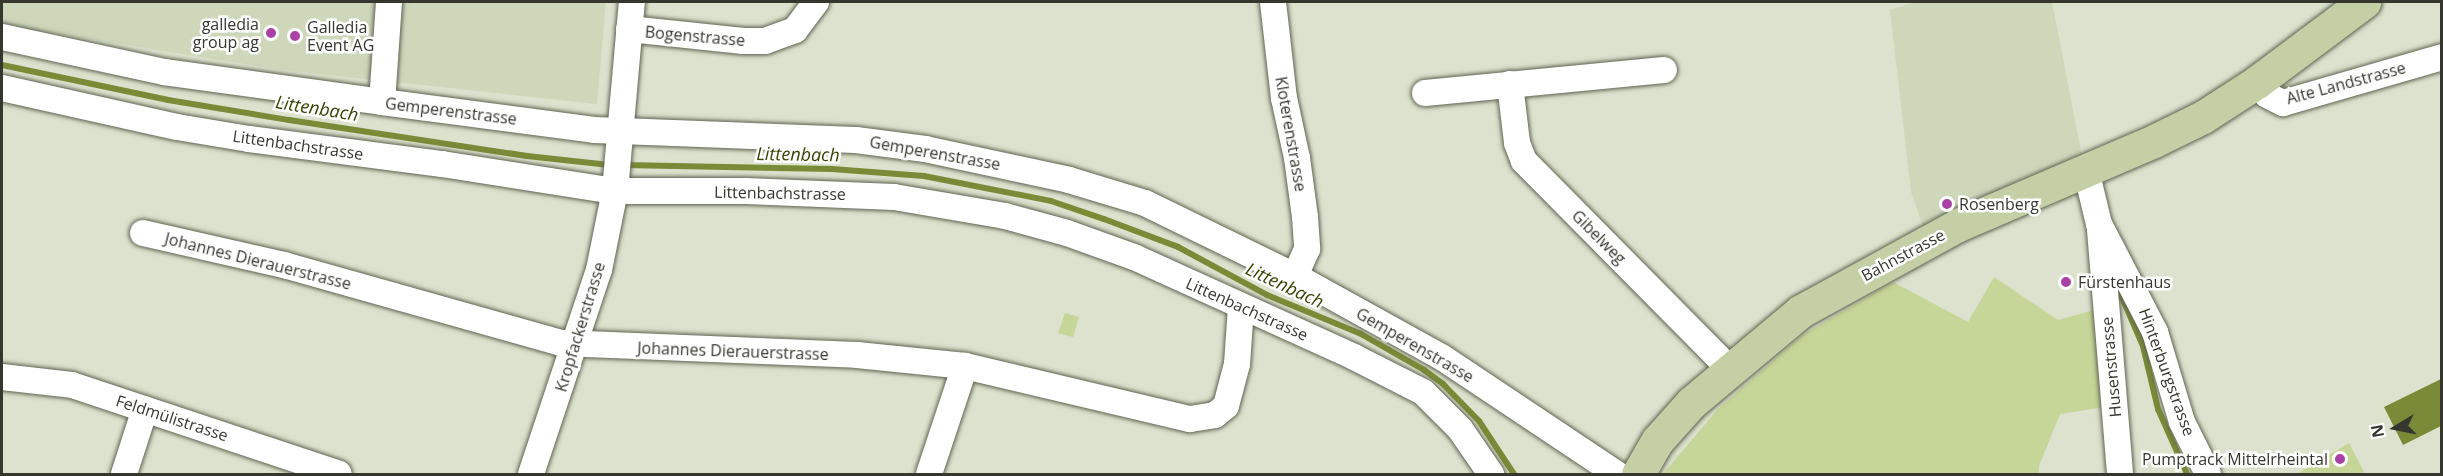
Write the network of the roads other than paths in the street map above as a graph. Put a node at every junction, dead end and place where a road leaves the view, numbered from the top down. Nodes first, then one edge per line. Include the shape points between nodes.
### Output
1 (389, 2) edge
2 (632, 2) edge
3 (816, 2) edge
4 (1273, 2) edge
5 (2364, 2) edge
6 (630, 29) junction
7 (2, 37) edge
8 (2442, 57) edge
9 (1664, 70) dead end
10 (2257, 82) junction
11 (1510, 84) junction
12 (2, 88) edge
13 (1425, 93) dead end
14 (382, 102) junction
15 (620, 139) junction
16 (2086, 170) junction
17 (616, 184) junction
18 (2099, 224) junction
19 (143, 233) dead end
20 (1298, 271) junction
21 (1241, 307) junction
22 (576, 344) junction
23 (965, 366) junction
24 (1730, 368) junction
25 (2, 377) edge
26 (144, 409) junction
27 (332, 473) edge
28 (124, 474) edge
29 (531, 474) edge
30 (929, 474) edge
31 (1491, 474) edge
32 (1617, 474) edge
33 (1638, 474) edge
34 (2120, 474) edge
35 (2208, 474) edge

1 - 14 street
2 - 6 street, Kropfackerstrasse
3 - 6 street, Bogenstrasse via 795,30 765,41
4 - 20 street, Kloterenstrasse via 1284,98 1305,218 1307,249
5 - 10 main road, Bahnstrasse
6 - 15 street, Kropfackerstrasse
7 - 14 street, Gemperenstrasse via 164,72
8 - 10 street, Alte Landstrasse via 2283,103 2267,95
9 - 11 street
10 - 16 main road, Bahnstrasse via 2193,123
11 - 13 street
11 - 24 street, Gibelweg via 1516,143 1524,161
12 - 17 street, Littenbachstrasse via 249,139
14 - 15 street, Gemperenstrasse
15 - 17 street, Kropfackerstrasse
15 - 20 street, Gemperenstrasse via 856,140 925,149 1069,180 1145,203
16 - 18 street, Hinterburgstrasse
16 - 24 main road, Bahnstrasse via 1958,225 1884,264 1802,311
17 - 21 street, Littenbachstrasse via 665,190 894,197 961,206 1102,244
17 - 22 street, Kropfackerstrasse via 599,270
18 - 34 street, Husenstrasse
18 - 35 street, Hinterburgstrasse via 2156,332 2182,422
19 - 22 street, Johannes Dierauerstrasse via 284,265
20 - 32 street, Gemperenstrasse via 1443,358
21 - 23 street, Johannes Dierauerstrasse via 1232,389 1226,406 1215,415 1202,418 1190,419
21 - 31 street, Littenbachstrasse via 1423,392 1460,429
22 - 23 street, Johannes Dierauerstrasse via 857,355
22 - 29 street, Kropfackerstrasse
23 - 30 street
24 - 33 main road, Bahnstrasse via 1658,440
25 - 26 street, Feldmülistrasse via 72,385
26 - 27 street, Feldmülistrasse
26 - 28 street

